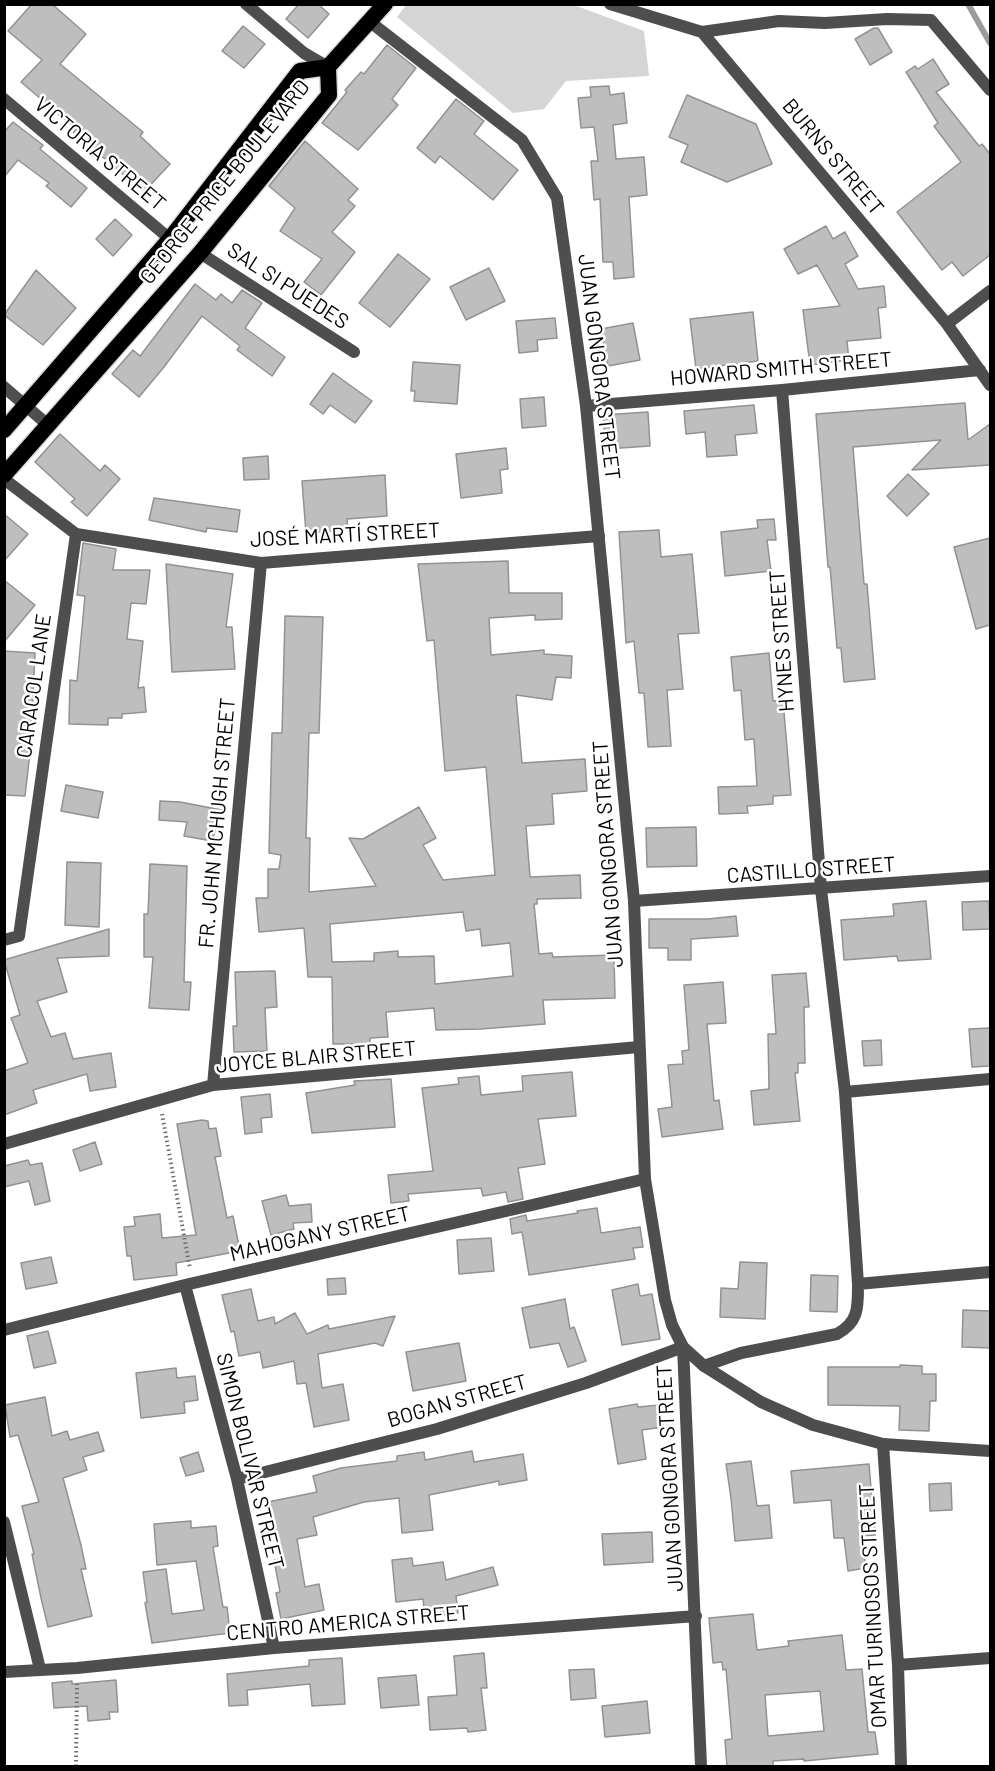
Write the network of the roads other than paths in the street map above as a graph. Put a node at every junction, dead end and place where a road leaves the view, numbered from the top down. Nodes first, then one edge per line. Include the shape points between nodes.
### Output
1 (246, 4) edge
2 (385, 4) edge
3 (610, 4) edge
4 (369, 21) junction
5 (702, 32) junction
6 (328, 67) junction
7 (990, 90) edge
8 (4, 99) edge
9 (171, 239) junction
10 (200, 253) junction
11 (990, 291) edge
12 (947, 324) junction
13 (354, 352) dead end
14 (980, 370) junction
15 (990, 385) edge
16 (4, 387) edge
17 (782, 390) junction
18 (26, 406) junction
19 (586, 406) junction
20 (48, 425) junction
21 (4, 430) edge
22 (4, 477) edge
23 (76, 534) junction
24 (599, 536) junction
25 (261, 563) junction
26 (990, 876) edge
27 (821, 889) junction
28 (634, 901) junction
29 (4, 940) edge
30 (639, 1047) junction
31 (990, 1079) edge
32 (213, 1085) junction
33 (845, 1092) junction
34 (4, 1144) edge
35 (645, 1179) junction
36 (990, 1272) edge
37 (189, 1284) junction
38 (858, 1284) junction
39 (4, 1330) edge
40 (683, 1347) junction
41 (704, 1366) junction
42 (883, 1444) junction
43 (990, 1451) edge
44 (237, 1479) junction
45 (4, 1522) edge
46 (696, 1616) junction
47 (274, 1648) junction
48 (990, 1658) edge
49 (898, 1665) junction
50 (40, 1670) junction
51 (4, 1672) edge
52 (701, 1767) edge
53 (901, 1767) edge

1 - 6 street via 304,53
2 - 4 highway
3 - 5 street
4 - 6 highway
4 - 19 street, JUAN GONGORA STREET via 522,140 557,198
5 - 7 street via 780,21 931,20
5 - 12 street, BURNS STREET
6 - 9 highway, GEORGE PRICE BOULEVARD via 300,71
6 - 10 highway, GEORGE PRICE BOULEVARD via 329,94
8 - 9 street, VICTORIA STREET
9 - 18 highway, GEORGE PRICE BOULEVARD
10 - 13 street, SAL SI PUEDES
10 - 20 highway, GEORGE PRICE BOULEVARD
11 - 12 street
12 - 14 street, BURNS STREET
14 - 15 street, BURNS STREET
14 - 17 street, HOWARD SMITH STREET
16 - 18 street
17 - 19 street, HOWARD SMITH STREET
17 - 27 street, HYNES STREET
18 - 20 street
18 - 21 highway, GEORGE PRICE BOULEVARD
19 - 24 street, JUAN GONGORA STREET
20 - 22 highway, GEORGE PRICE BOULEVARD
22 - 23 street, JOSÉ MARTÍ STREET
23 - 25 street, JOSÉ MARTÍ STREET
23 - 29 street, CARACOL LANE via 19,936
24 - 25 street, JOSÉ MARTÍ STREET
24 - 28 street, JUAN GONGORA STREET
25 - 32 street, FR. JOHN MCHUGH STREET
26 - 27 street, CASTILLO STREET
27 - 28 street, CASTILLO STREET
27 - 33 street, HYNES STREET
28 - 30 street, JUAN GONGORA STREET
30 - 32 street, JOYCE BLAIR STREET
30 - 35 street, JUAN GONGORA STREET
31 - 33 street
32 - 34 street, JOYCE BLAIR STREET
33 - 38 street, HYNES STREET
35 - 37 street, MAHOGANY STREET
35 - 40 street, JUAN GONGORA STREET via 665,1299
36 - 38 street
37 - 39 street, MAHOGANY STREET
37 - 44 street, SIMON BOLIVAR STREET
38 - 41 street, HYNES STREET via 854,1318 849,1327 837,1334 741,1353
40 - 41 street
40 - 44 street, BOGAN STREET via 586,1383 437,1429
40 - 46 street, JUAN GONGORA STREET
41 - 42 street via 761,1402 802,1420
42 - 43 street
42 - 49 street, OMAR TURINOSOS STREET
44 - 47 street, SIMON BOLIVAR STREET
45 - 50 street
46 - 47 street, CENTRO AMERICA STREET
46 - 52 street, JUAN GONGORA STREET
47 - 50 street, CENTRO AMERICA STREET
48 - 49 street
49 - 53 street, OMAR TURINOSOS STREET
50 - 51 street, CENTRO AMERICA STREET

